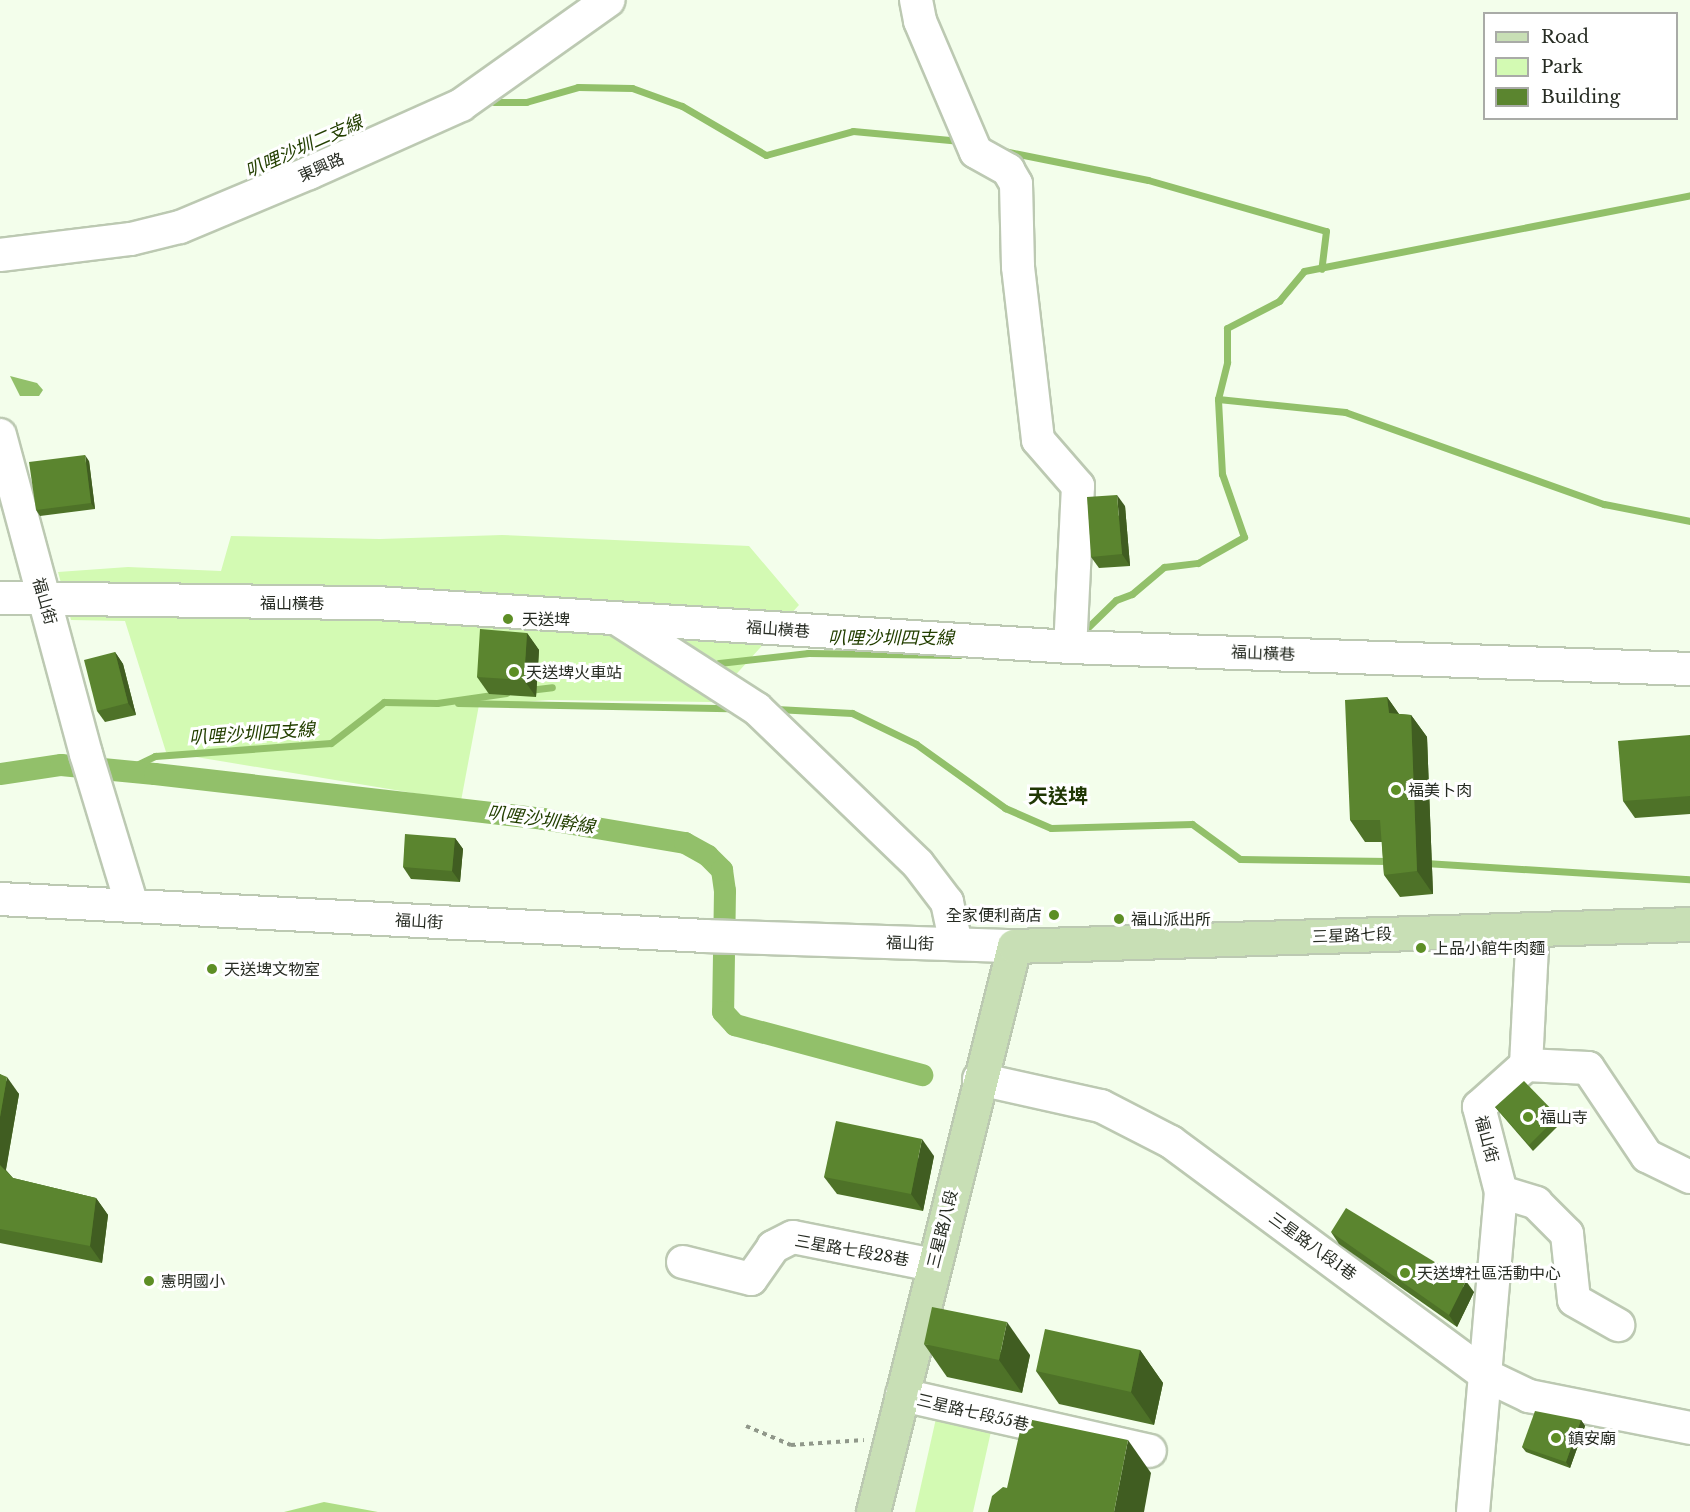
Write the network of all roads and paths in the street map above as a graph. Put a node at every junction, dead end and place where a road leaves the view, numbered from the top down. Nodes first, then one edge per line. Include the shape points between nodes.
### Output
1 (609, 0) edge
2 (916, 0) edge
3 (0, 255) edge
4 (0, 435) edge
5 (0, 598) edge
6 (45, 601) junction
7 (618, 619) junction
8 (728, 626) junction
9 (1070, 647) junction
10 (695, 669) junction
11 (1690, 669) edge
12 (0, 899) edge
13 (132, 905) junction
14 (1690, 924) edge
15 (1533, 929) junction
16 (956, 944) junction
17 (1014, 946) junction
18 (1526, 1065) junction
19 (979, 1079) junction
20 (1690, 1177) edge
21 (1501, 1192) junction
22 (683, 1262) dead end
23 (933, 1265) junction
24 (1618, 1325) dead end
25 (1487, 1376) junction
26 (902, 1395) junction
27 (1032, 1425) junction
28 (746, 1426) dead end
29 (1690, 1428) edge
30 (893, 1441) junction
31 (1150, 1451) dead end
32 (1023, 1458) edge
33 (873, 1512) edge
34 (1473, 1512) edge

1 - 3 street, 東興路 via 461,105 266,191 170,229 131,238
2 - 9 street via 920,21 976,152 1008,170 1016,184 1018,267 1038,440 1078,486
4 - 6 street, 福山街
5 - 6 street
6 - 7 street, 福山橫巷 via 377,603
6 - 13 street, 福山街
7 - 8 street, 福山橫巷
7 - 10 street
8 - 9 street, 福山橫巷
8 - 10 street via 710,643
9 - 11 street, 福山橫巷
10 - 16 street via 757,709 918,864 947,902
12 - 13 street, 福山街
13 - 16 street, 福山街 via 720,937
14 - 15 main road, 三星路七段
15 - 17 main road, 三星路七段
15 - 18 street
16 - 17 street, 福山街
17 - 19 main road, 三星路八段
18 - 20 street via 1588,1068 1647,1156
18 - 21 street, 福山街 via 1479,1107
19 - 23 main road, 三星路八段
19 - 25 street, 三星路八段1巷 via 1101,1106 1171,1142
21 - 24 street via 1536,1203 1567,1234 1574,1300
21 - 25 street, 福山街
22 - 23 street, 三星路七段28巷 via 751,1279 773,1246 792,1237
23 - 26 main road, 三星路八段
25 - 29 street, 三星路八段1巷 via 1529,1396
25 - 34 street, 福山街
26 - 27 street, 三星路七段55巷
26 - 30 main road, 三星路八段
27 - 31 street, 三星路七段55巷
27 - 32 street
28 - 30 path via 791,1445
30 - 33 main road, 三星路八段

